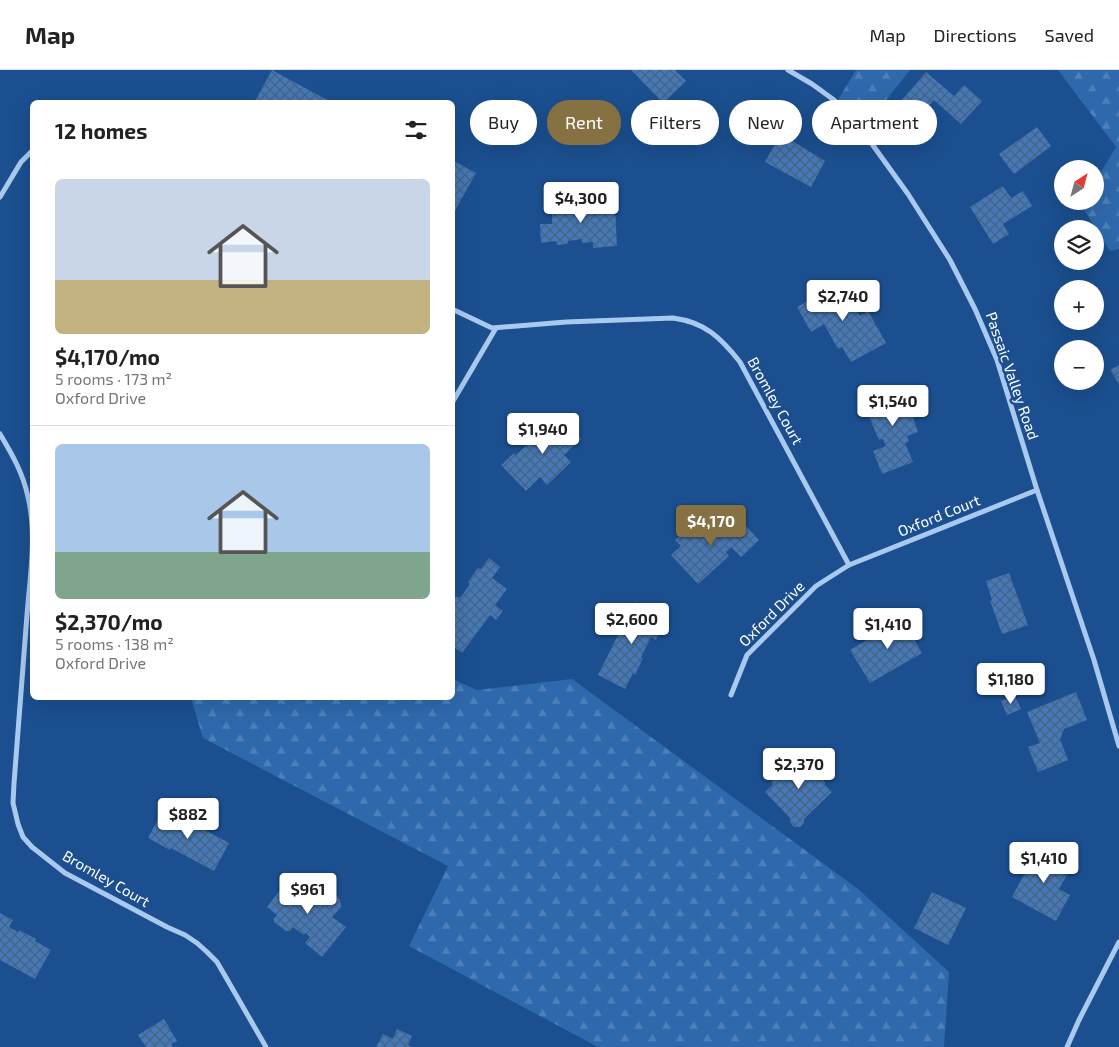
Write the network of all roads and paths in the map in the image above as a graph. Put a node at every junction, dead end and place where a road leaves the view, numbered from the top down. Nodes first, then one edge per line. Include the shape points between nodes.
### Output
1 (788, 70) edge
2 (30, 153) edge
3 (0, 197) edge
4 (455, 310) edge
5 (496, 328) junction
6 (455, 398) edge
7 (0, 434) edge
8 (1037, 490) junction
9 (30, 511) edge
10 (849, 565) junction
11 (30, 577) edge
12 (731, 695) dead end
13 (1119, 746) edge
14 (1119, 942) edge
15 (266, 1047) edge
16 (1067, 1047) edge

1 - 8 street, Passaic Valley Road via 834,100 854,119 950,260 997,360
2 - 3 street
4 - 5 street, Bromley Court
5 - 6 street
5 - 10 street, Bromley Court via 673,318 700,324 712,332 740,362
7 - 9 street, Bromley Court via 20,471
8 - 10 street, Oxford Court
8 - 13 street, Passaic Valley Road via 1093,655
10 - 12 street, Oxford Drive via 816,586 747,654
11 - 15 street, Bromley Court via 13,796 23,837 32,848 65,872 197,943 224,974
14 - 16 street

